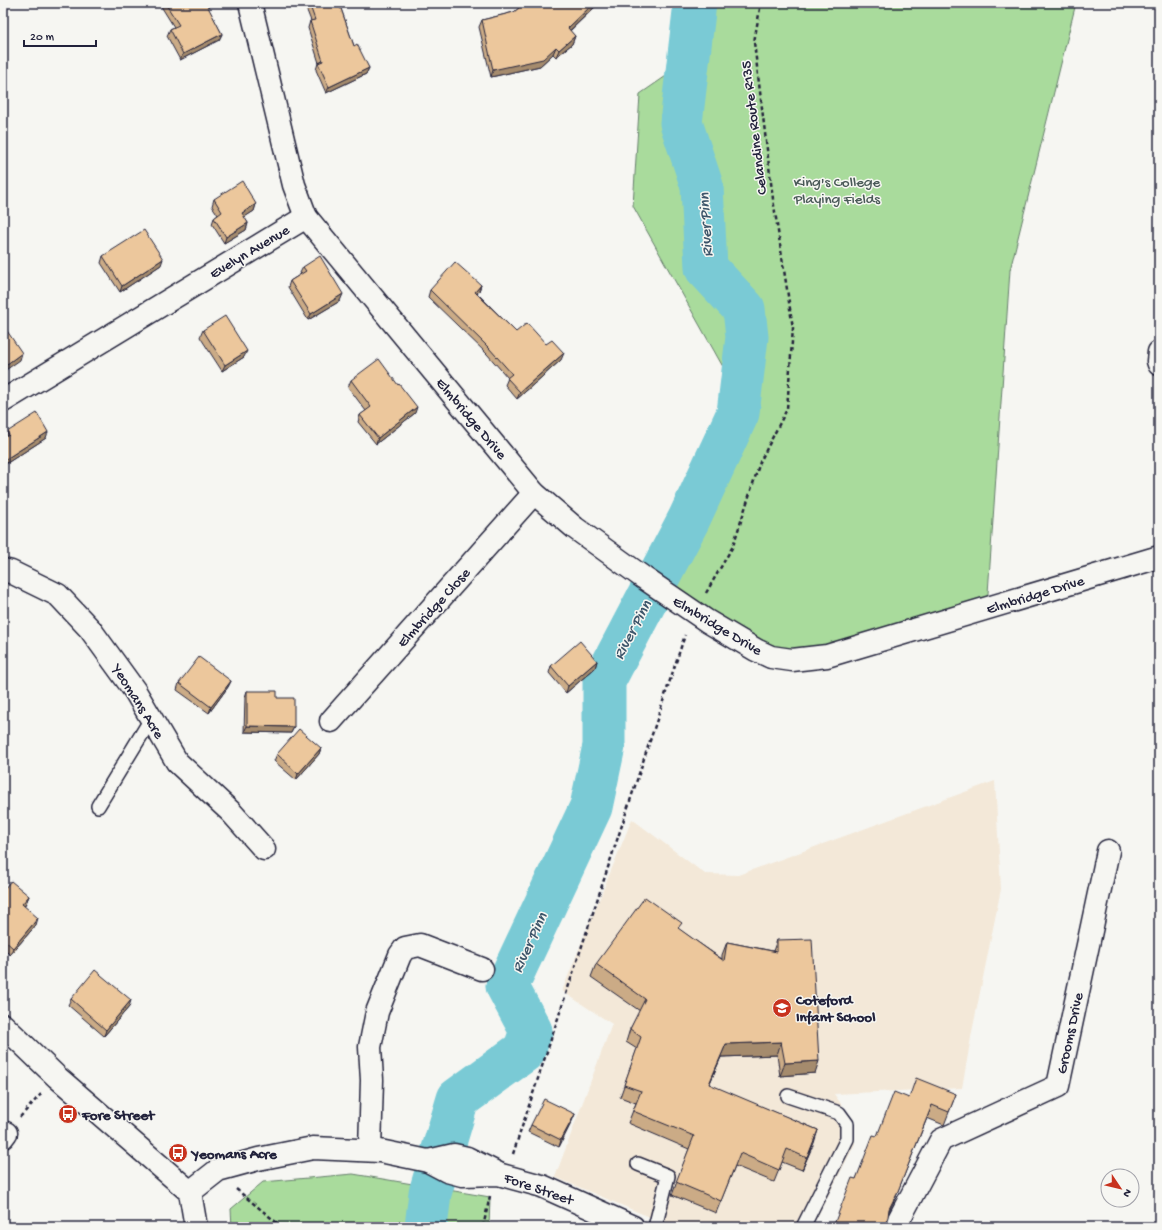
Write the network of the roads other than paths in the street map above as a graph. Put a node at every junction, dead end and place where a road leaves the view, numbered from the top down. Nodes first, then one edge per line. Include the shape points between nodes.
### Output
1 (250, 3) edge
2 (306, 217) junction
3 (1159, 352) edge
4 (1159, 364) edge
5 (3, 401) edge
6 (534, 493) junction
7 (1159, 557) edge
8 (3, 570) edge
9 (151, 719) junction
10 (331, 721) dead end
11 (98, 806) dead end
12 (264, 849) dead end
13 (1108, 851) dead end
14 (482, 969) dead end
15 (3, 1025) edge
16 (788, 1096) dead end
17 (370, 1150) junction
18 (638, 1164) dead end
19 (190, 1192) junction
20 (603, 1220) edge
21 (196, 1227) edge
22 (633, 1227) edge
23 (655, 1227) edge
24 (803, 1227) edge
25 (895, 1227) edge

1 - 2 street, Evelyn Avenue via 294,185
2 - 5 street, Evelyn Avenue
2 - 6 street, Elmbridge Drive
3 - 4 street
6 - 7 street, Elmbridge Drive via 575,528 707,621 771,657 792,660 827,656
6 - 10 street, Elmbridge Close
8 - 9 street, Yeomans Acre via 58,595 90,629 135,691
9 - 11 lane
9 - 12 street, Yeomans Acre via 177,762 231,812
13 - 25 street, Grooms Drive via 1058,1086 941,1140
14 - 17 street via 420,945 405,948 400,955 378,1012 370,1047
15 - 19 street via 52,1072
16 - 24 lane via 839,1113 847,1124 847,1139
17 - 19 street, Fore Street via 313,1148 258,1159 218,1170
17 - 20 street, Fore Street via 440,1162 462,1175 498,1174 542,1186
18 - 23 lane via 668,1176
19 - 21 street
20 - 22 street, Fore Street

